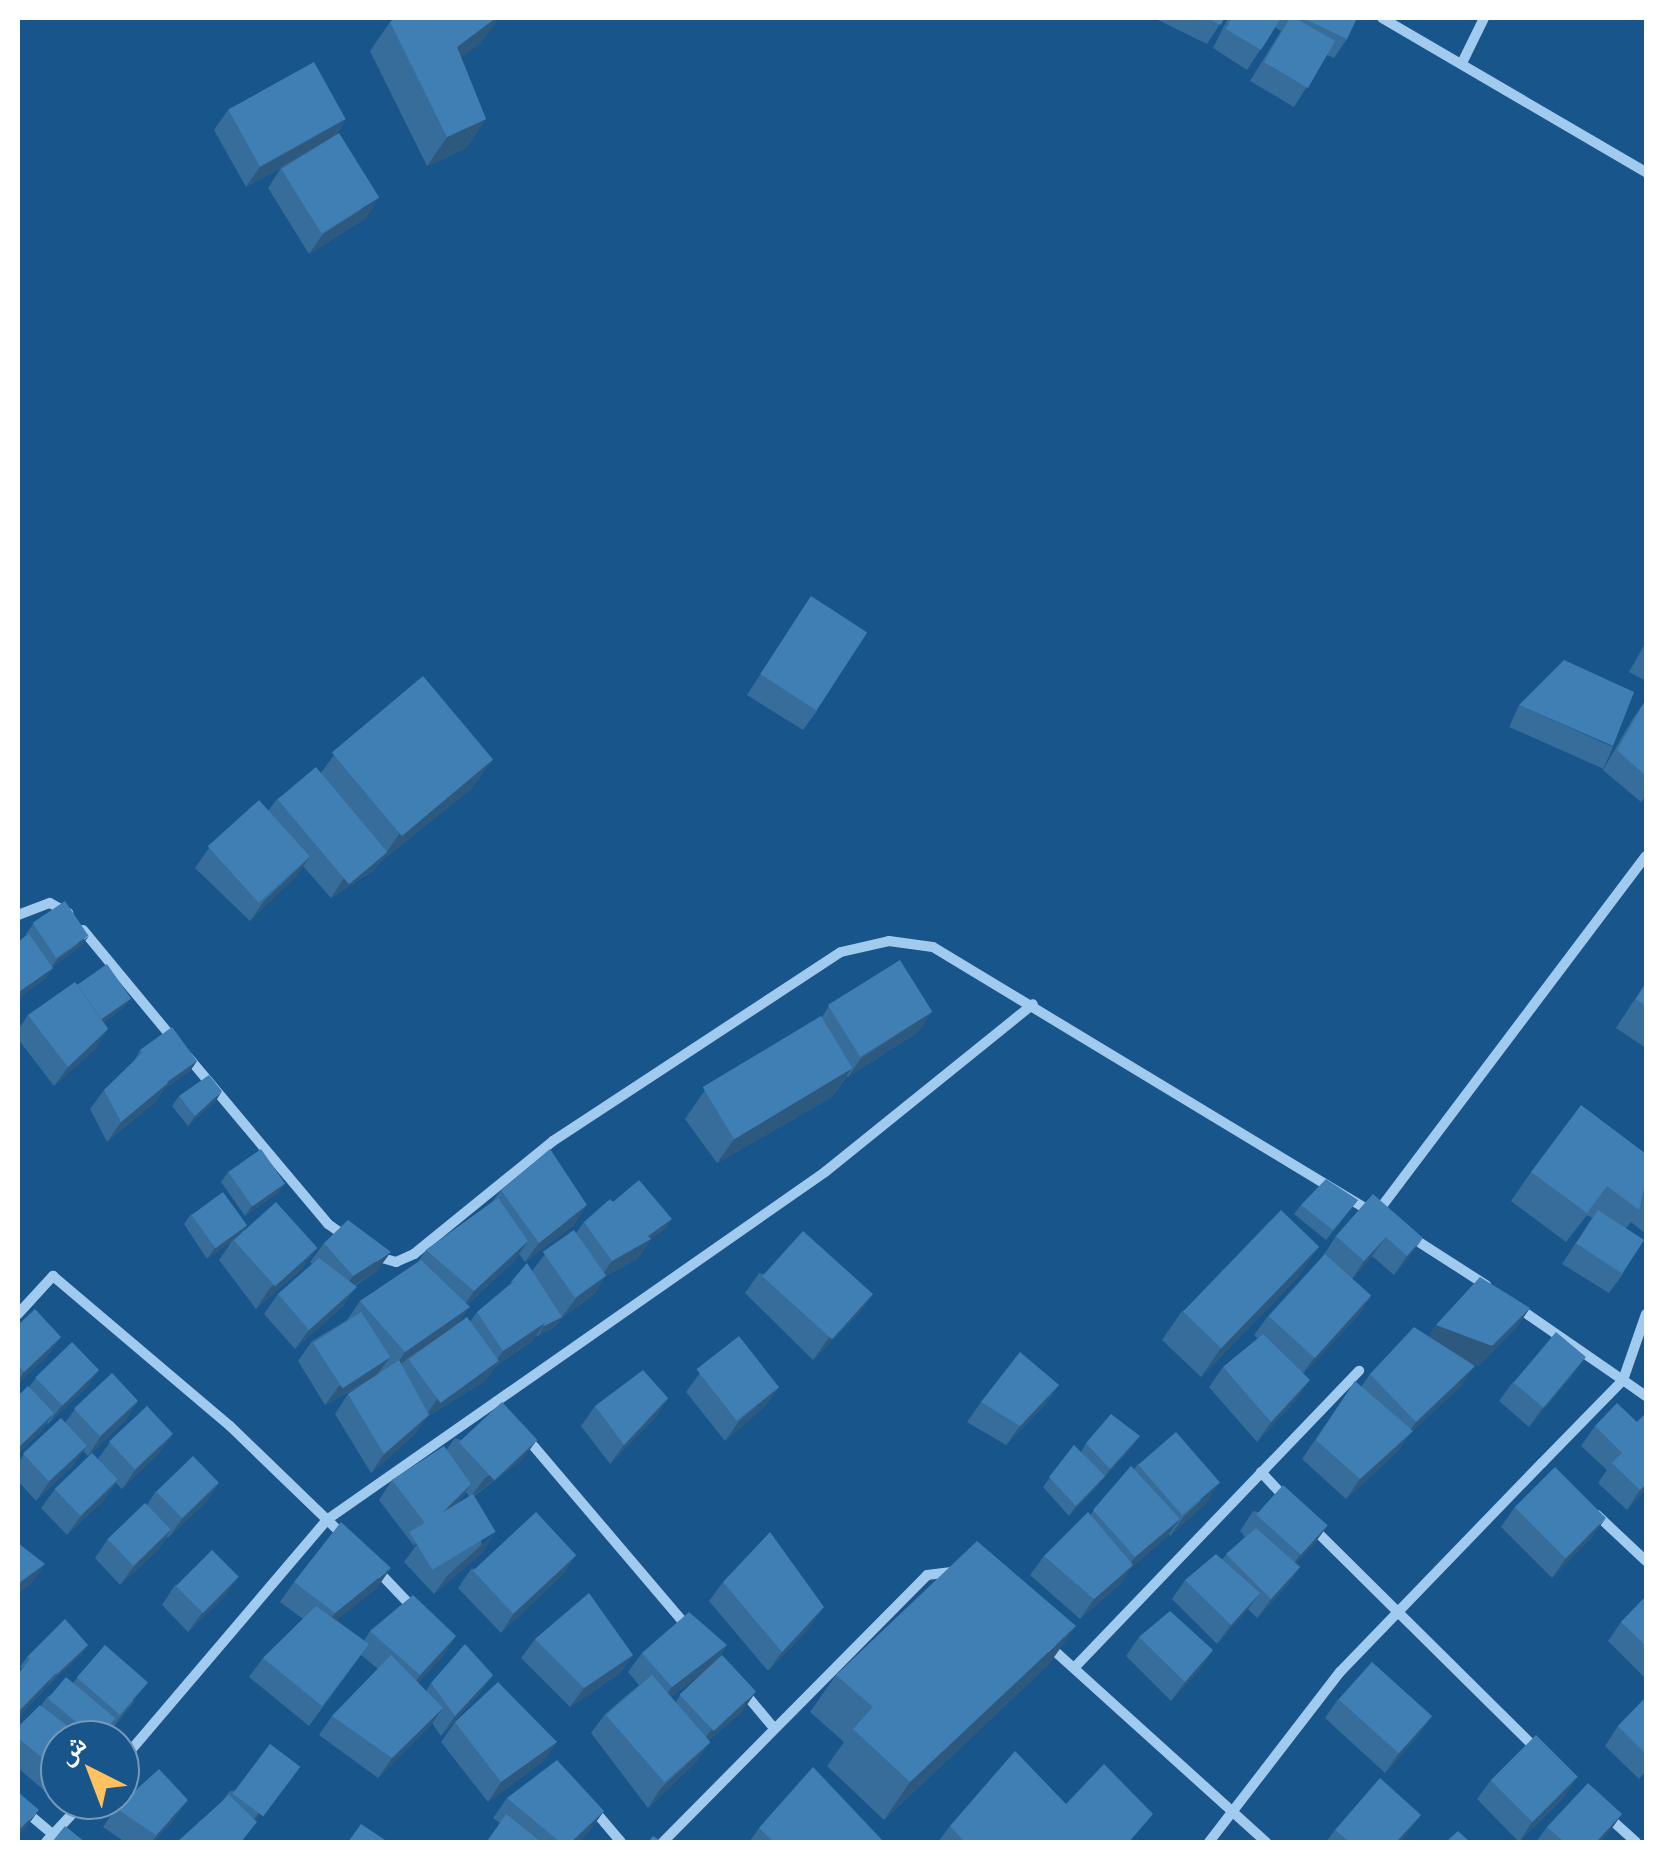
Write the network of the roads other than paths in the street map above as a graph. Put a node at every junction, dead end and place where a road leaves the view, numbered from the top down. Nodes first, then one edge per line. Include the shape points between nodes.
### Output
1 (1382, 18) edge
2 (1484, 18) edge
3 (1462, 63) junction
4 (1646, 172) edge
5 (1646, 856) edge
6 (18, 915) edge
7 (1032, 1004) junction
8 (1376, 1215) junction
9 (18, 1314) edge
10 (1646, 1314) edge
11 (1359, 1371) dead end
12 (1623, 1380) junction
13 (1646, 1396) edge
14 (495, 1402) junction
15 (508, 1416) edge
16 (520, 1431) edge
17 (1542, 1463) junction
18 (1261, 1472) junction
19 (1555, 1475) edge
20 (1581, 1500) edge
21 (328, 1520) junction
22 (355, 1548) edge
23 (1646, 1560) edge
24 (368, 1562) edge
25 (968, 1574) edge
26 (1394, 1615) junction
27 (422, 1618) edge
28 (1034, 1633) edge
29 (698, 1638) edge
30 (1074, 1668) junction
31 (736, 1683) edge
32 (773, 1727) junction
33 (140, 1740) edge
34 (1550, 1762) edge
35 (585, 1800) edge
36 (1593, 1802) edge
37 (18, 1806) edge
38 (1234, 1811) junction
39 (69, 1820) edge
40 (53, 1840) edge
41 (622, 1842) edge
42 (662, 1842) edge
43 (1209, 1842) edge
44 (1266, 1842) edge
45 (1636, 1842) edge

1 - 3 street
2 - 3 street
3 - 4 street
5 - 8 street
6 - 7 street via 50,904 63,908 328,1224 373,1255 396,1262 553,1141 840,952 888,940 934,947
7 - 8 street
7 - 14 street via 825,1172
8 - 12 street
9 - 21 street via 53,1276 230,1426
10 - 12 street
11 - 18 street
12 - 13 street
12 - 17 street
14 - 15 street
14 - 21 street
16 - 29 street
17 - 19 street
17 - 26 street
18 - 26 street
18 - 30 street
20 - 23 street
21 - 22 street
21 - 33 street
24 - 27 street
25 - 32 street via 950,1568 926,1575
26 - 34 street
26 - 38 street via 1340,1672
28 - 30 street
30 - 38 street
31 - 32 street
32 - 42 street
35 - 41 street
36 - 45 street
37 - 40 street
38 - 43 street
38 - 44 street
39 - 40 street

